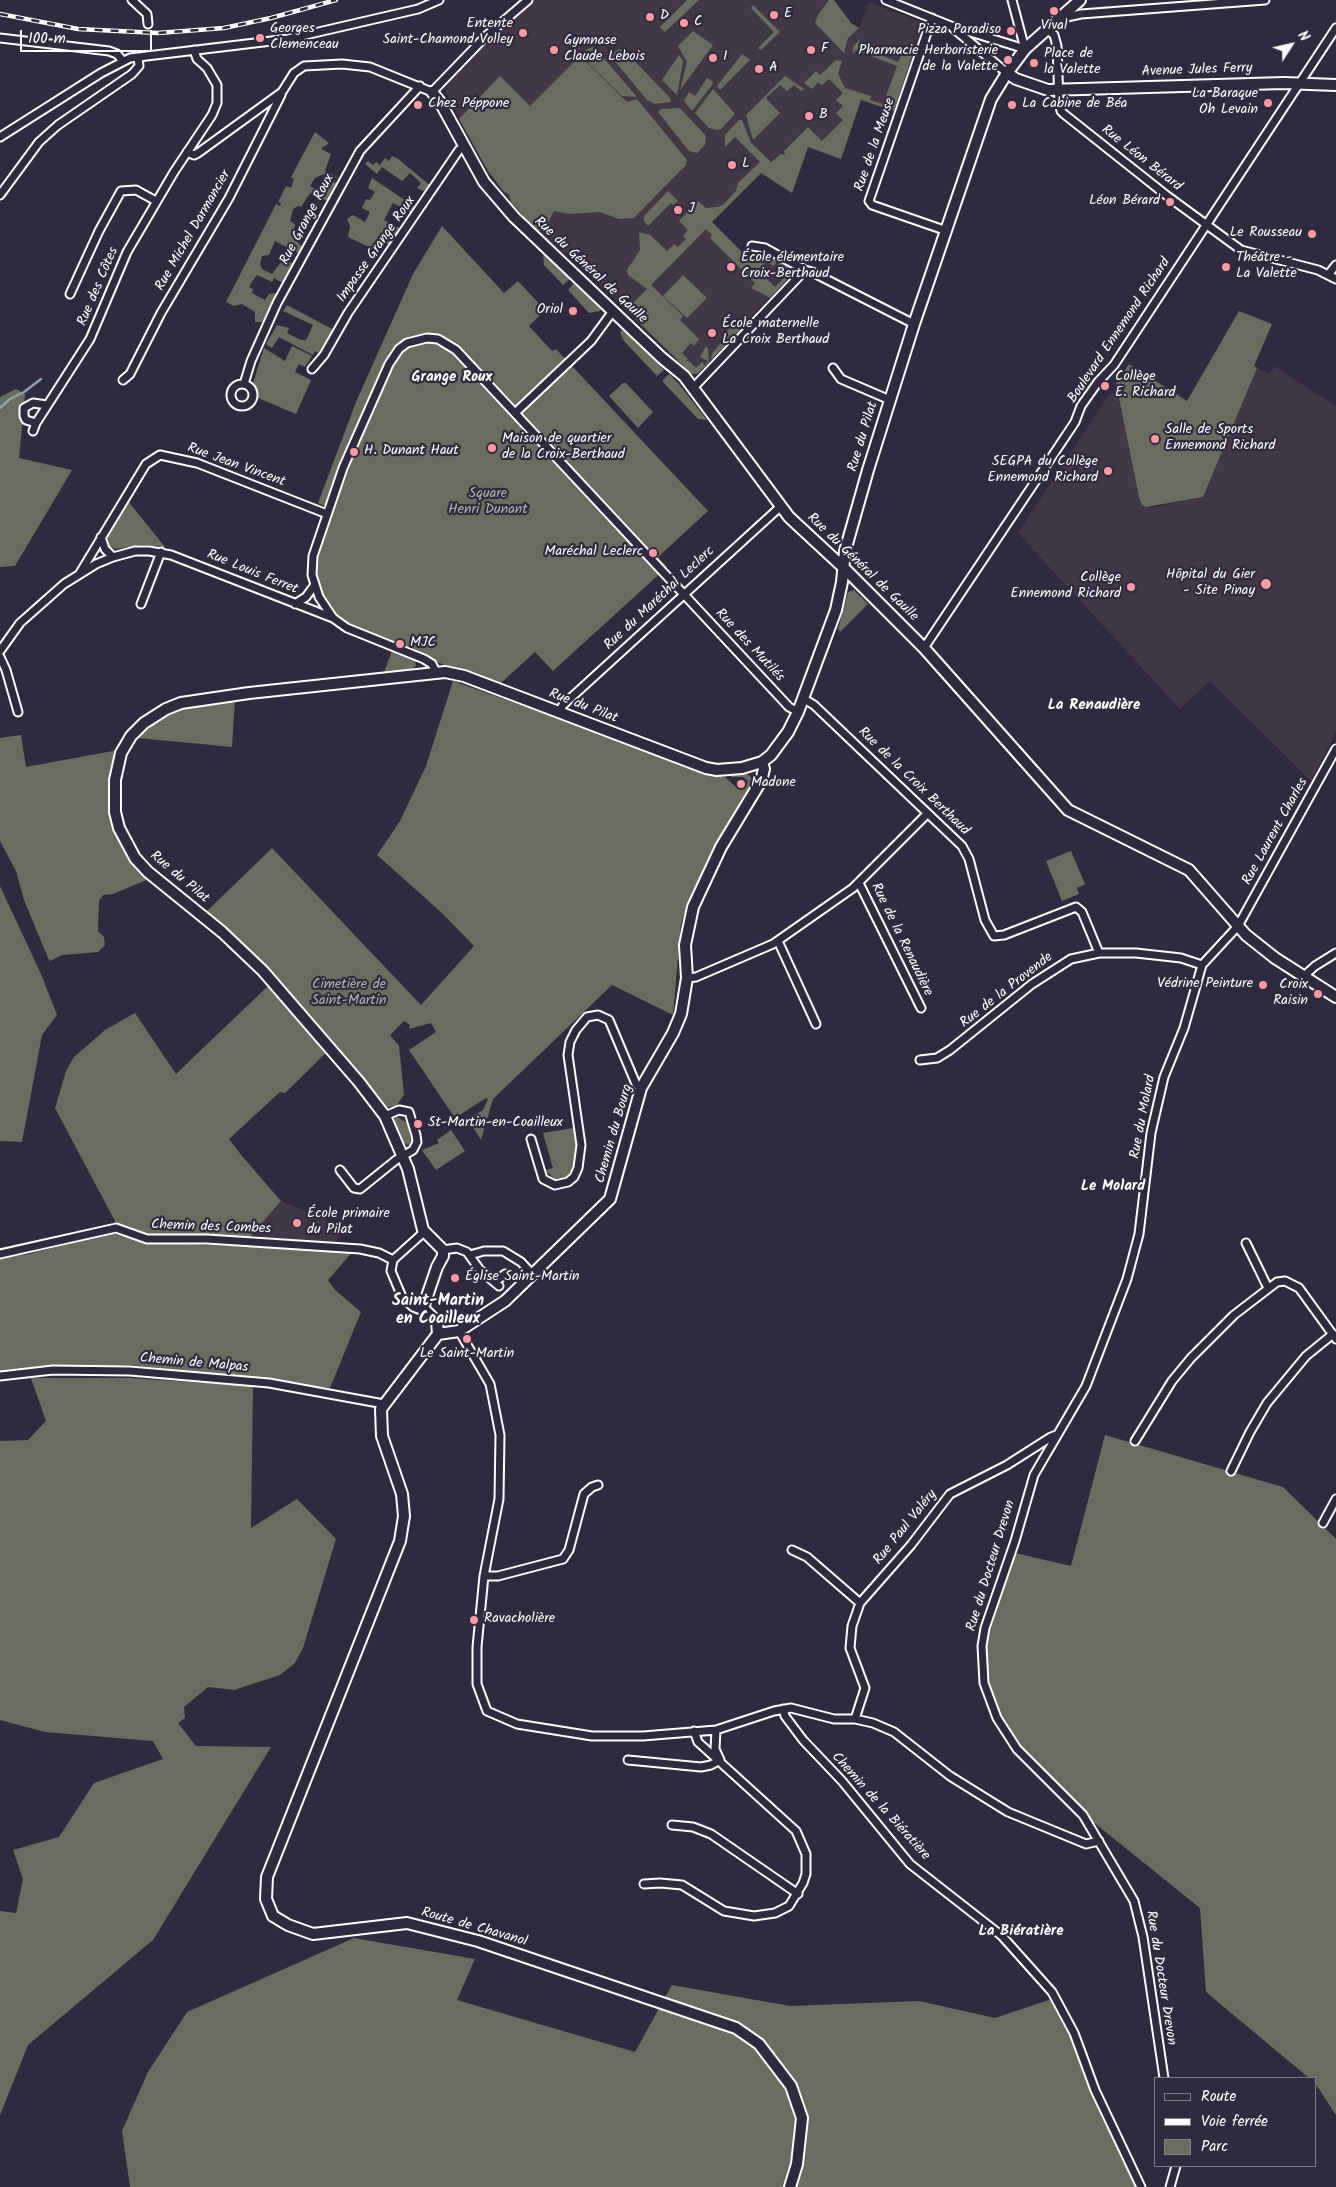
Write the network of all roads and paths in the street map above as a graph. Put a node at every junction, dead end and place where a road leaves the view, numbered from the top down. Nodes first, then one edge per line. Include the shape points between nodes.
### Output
1 (132, 0) edge
2 (439, 0) edge
3 (528, 0) edge
4 (886, 0) edge
5 (1012, 0) edge
6 (1080, 0) edge
7 (1265, 0) edge
8 (932, 18) junction
9 (1060, 18) junction
10 (148, 24) dead end
11 (951, 26) junction
12 (1336, 28) edge
13 (1048, 30) junction
14 (0, 38) edge
15 (1025, 49) junction
16 (194, 50) junction
17 (138, 57) junction
18 (123, 61) junction
19 (1007, 73) junction
20 (1300, 84) junction
21 (1336, 85) edge
22 (420, 86) junction
23 (1058, 90) junction
24 (282, 92) junction
25 (432, 92) junction
26 (0, 137) edge
27 (464, 147) junction
28 (187, 152) junction
29 (0, 195) edge
30 (156, 201) junction
31 (1206, 225) junction
32 (947, 231) junction
33 (752, 246) dead end
34 (1336, 265) edge
35 (805, 270) junction
36 (1328, 275) junction
37 (1336, 279) edge
38 (70, 294) dead end
39 (613, 311) junction
40 (914, 324) junction
41 (833, 368) dead end
42 (312, 369) dead end
43 (123, 380) dead end
44 (244, 384) dead end
45 (694, 387) junction
46 (890, 400) junction
47 (48, 405) junction
48 (516, 413) junction
49 (36, 423) junction
50 (33, 431) dead end
51 (780, 506) junction
52 (327, 514) junction
53 (101, 537) junction
54 (161, 552) junction
55 (113, 557) junction
56 (844, 568) junction
57 (79, 574) junction
58 (314, 586) junction
59 (684, 594) junction
60 (141, 604) dead end
61 (295, 604) junction
62 (333, 618) junction
63 (924, 648) junction
64 (0, 651) edge
65 (0, 657) edge
66 (436, 672) junction
67 (804, 698) junction
68 (18, 712) dead end
69 (559, 712) junction
70 (798, 712) junction
71 (1336, 749) edge
72 (762, 762) junction
73 (927, 814) junction
74 (859, 883) junction
75 (1238, 926) junction
76 (778, 941) junction
77 (1336, 952) edge
78 (1099, 953) junction
79 (1202, 965) junction
80 (1304, 976) junction
81 (686, 978) junction
82 (1336, 996) edge
83 (921, 1008) dead end
84 (816, 1024) dead end
85 (920, 1060) dead end
86 (641, 1088) junction
87 (385, 1116) junction
88 (531, 1139) dead end
89 (403, 1156) junction
90 (340, 1170) dead end
91 (424, 1232) junction
92 (1246, 1243) dead end
93 (443, 1250) junction
94 (0, 1254) edge
95 (470, 1255) junction
96 (393, 1260) junction
97 (505, 1274) dead end
98 (532, 1274) junction
99 (1268, 1288) junction
100 (426, 1312) junction
101 (459, 1331) junction
102 (438, 1334) junction
103 (1334, 1336) edge
104 (0, 1376) edge
105 (384, 1404) junction
106 (1056, 1435) junction
107 (1135, 1441) dead end
108 (1231, 1470) dead end
109 (598, 1485) dead end
110 (1336, 1499) edge
111 (1323, 1523) dead end
112 (792, 1550) dead end
113 (484, 1576) junction
114 (860, 1603) junction
115 (783, 1709) junction
116 (855, 1719) junction
117 (716, 1730) junction
118 (694, 1731) junction
119 (628, 1760) dead end
120 (720, 1760) junction
121 (672, 1825) dead end
122 (1098, 1842) junction
123 (644, 1884) dead end
124 (798, 1894) junction
125 (1164, 2077) edge
126 (1176, 2167) edge
127 (790, 2187) edge
128 (1141, 2187) edge
129 (1170, 2187) edge

1 - 10 street via 146,12
2 - 16 street via 418,9 288,39
3 - 25 street via 485,36
4 - 8 street
5 - 15 street
6 - 9 street, Rue du Pilat
7 - 9 street
8 - 11 street
8 - 32 street, Rue de la Meuse via 869,201 872,205
9 - 13 street, Rue du Pilat
11 - 15 street
11 - 19 street
12 - 20 street, Boulevard Ennemond Richard
13 - 15 street, Rue du Pilat
13 - 23 street via 1053,33 1057,46
14 - 18 street via 111,51
15 - 19 street, Rue du Pilat
16 - 17 street
16 - 28 street, Rue des Côtes via 197,59 212,76 218,94 212,115
17 - 18 street
17 - 29 street via 139,66 132,74 58,125 40,142
18 - 26 street
19 - 23 street, Avenue Jules Ferry via 1035,86
19 - 32 street, Rue du Pilat via 991,99
20 - 21 street, Avenue Jules Ferry
20 - 23 street, Avenue Jules Ferry
20 - 31 street, Boulevard Ennemond Richard
22 - 24 street via 370,67 308,65 298,69
22 - 25 street
22 - 44 street, Rue Grange Roux via 360,151 277,303
23 - 31 street, Rue Léon Bérard via 1061,111
24 - 28 street via 198,153
24 - 43 street, Rue Michel Darmancier via 229,198 161,313 130,374
25 - 27 street, Rue du Général de Gaulle
27 - 39 street, Rue du Général de Gaulle via 484,182 514,217
27 - 42 street, Impasse Grange Roux via 348,313 324,356
28 - 30 street, Rue des Côtes
30 - 38 street via 136,190 122,191 99,231
30 - 47 street, Rue des Côtes via 127,252 90,340
31 - 36 street, Rue Léon Bérard via 1248,253 1298,264
31 - 63 street, Boulevard Ennemond Richard via 1114,365 1081,406 1075,422
32 - 40 street, Rue du Pilat
33 - 35 street via 765,248
34 - 36 street
35 - 40 street
35 - 45 street
36 - 37 street, Rue Léon Bérard
39 - 45 street, Rue du Général de Gaulle
39 - 48 street via 592,341
40 - 46 street, Rue du Pilat
41 - 46 street via 841,379
45 - 51 street, Rue du Général de Gaulle
46 - 56 street, Rue du Pilat via 853,520
47 - 49 street, Rue des Côtes
47 - 49 street via 33,403 24,408 26,420
48 - 52 street, Rue des Mutilés via 448,344 427,338 407,343 389,364 359,429
48 - 59 street, Rue des Mutilés
49 - 50 street, Rue des Côtes
51 - 56 street, Rue du Général de Gaulle
51 - 59 street, Rue du Maréchal Leclerc
52 - 53 street, Rue Jean Vincent via 197,463 160,455 146,464
52 - 58 street, Rue des Mutilés via 313,556
53 - 55 street via 105,549
53 - 57 street, Rue Jean Vincent
54 - 55 street, Rue Louis Ferret via 135,551
54 - 60 street
54 - 61 street, Rue Louis Ferret
55 - 57 street, Rue Louis Ferret
56 - 63 street, Rue du Général de Gaulle
56 - 67 street, Rue du Pilat via 836,610
57 - 64 street, Rue Louis Ferret via 36,607
58 - 61 street
58 - 62 street
59 - 69 street, Rue du Maréchal Leclerc
59 - 70 street, Rue des Mutilés via 789,707
61 - 62 street, Rue Louis Ferret
62 - 66 street, Rue Louis Ferret via 347,628 424,659
63 - 75 street, Rue du Général de Gaulle via 1068,810 1189,870
65 - 68 street
66 - 69 street, Rue du Pilat via 464,676
66 - 87 street, Rue du Pilat via 181,703 152,717 131,736 121,753 115,780 115,812 122,836 134,858 263,971
67 - 70 street, Rue du Pilat
67 - 73 street, Rue de la Croix Berthaud
69 - 72 street, Rue du Pilat via 706,768 730,770
70 - 72 street, Rue du Pilat via 780,745
71 - 75 street, Rue Laurent Charles
72 - 81 street, Chemin du Bourg via 761,781 721,847 693,907 685,945
73 - 74 street, Rue de la Renaudière
73 - 78 street, Rue de la Croix Berthaud via 967,853 978,884 985,920 994,936 1076,907 1082,912
74 - 76 street, Rue de la Renaudière
74 - 83 street, Rue de la Renaudière
75 - 79 street, Rue du Molard
75 - 80 street, Rue du Général de Gaulle via 1260,947
76 - 81 street, Rue de la Renaudière via 696,977
76 - 84 street
77 - 80 street
78 - 79 street, Rue de la Provende via 1163,955
78 - 85 street, Rue de la Provende via 1062,963 950,1050 937,1058
79 - 106 street, Rue du Molard via 1184,1028 1164,1077 1151,1133 1139,1234 1127,1278 1086,1386
80 - 82 street, Rue du Général de Gaulle
81 - 86 street, Chemin du Bourg via 678,1020
86 - 88 street via 636,1084 609,1020 598,1015 587,1017 576,1030 568,1055 580,1145 574,1177 555,1185 543,1179
86 - 98 street, Chemin du Bourg via 610,1200
87 - 89 street, Rue du Pilat
87 - 89 street via 406,1110 411,1116 417,1142 413,1150
89 - 90 street via 360,1189 354,1188
89 - 91 street, Rue du Pilat
91 - 93 street
91 - 96 street
92 - 99 street
93 - 95 street via 457,1248
93 - 100 street via 425,1298 423,1308
94 - 96 street, Chemin des Combes via 116,1228 148,1239 207,1239 360,1249
95 - 97 street via 480,1270 497,1284
95 - 98 street via 496,1250 507,1252
96 - 100 street via 391,1271 398,1293 411,1306
98 - 101 street, Chemin du Bourg via 505,1301
99 - 103 street via 1277,1282 1299,1288
99 - 107 street via 1234,1315 1191,1358 1172,1381
100 - 102 street via 437,1322
101 - 102 street, Chemin du Bourg
101 - 113 street via 490,1384 500,1435 499,1499
102 - 105 street
103 - 108 street via 1306,1356 1267,1403
104 - 105 street, Chemin de Malpas via 53,1370 130,1371 269,1383
105 - 127 street, Route de Chavanol via 380,1428 399,1482 404,1506 403,1528 393,1561 267,1877 266,1899 274,1916 313,1934 407,1923 436,1930 478,1941 736,2028 759,2044 791,2086 802,2118 797,2164
106 - 114 street, Rue Paul Valéry via 950,1494
106 - 122 street, Rue du Docteur Drevon via 1030,1485 1015,1541 985,1628 982,1664 989,1701 1006,1733 1077,1808
109 - 113 street via 584,1494 569,1550 563,1559 498,1576
110 - 111 street
112 - 114 street via 807,1557
113 - 118 street via 476,1671 480,1697 490,1714 517,1724 592,1736
114 - 116 street, Rue Paul Valéry via 852,1626 850,1648 865,1688
115 - 116 street via 797,1709 834,1719
115 - 117 street
115 - 128 street, Chemin de la Biératière via 803,1740 842,1781 910,1864 1002,1936 1052,1992 1074,2033 1095,2090
116 - 122 street via 894,1732 960,1783 1023,1820 1086,1844
117 - 118 street
117 - 120 street via 716,1749
118 - 120 street via 698,1742
119 - 120 street via 701,1767
120 - 124 street via 800,1837 807,1862
121 - 124 street via 706,1832
122 - 125 street, Rue du Docteur Drevon via 1126,1886 1138,1916
123 - 124 street via 682,1885 724,1910 745,1916 775,1913 789,1906
126 - 129 street

